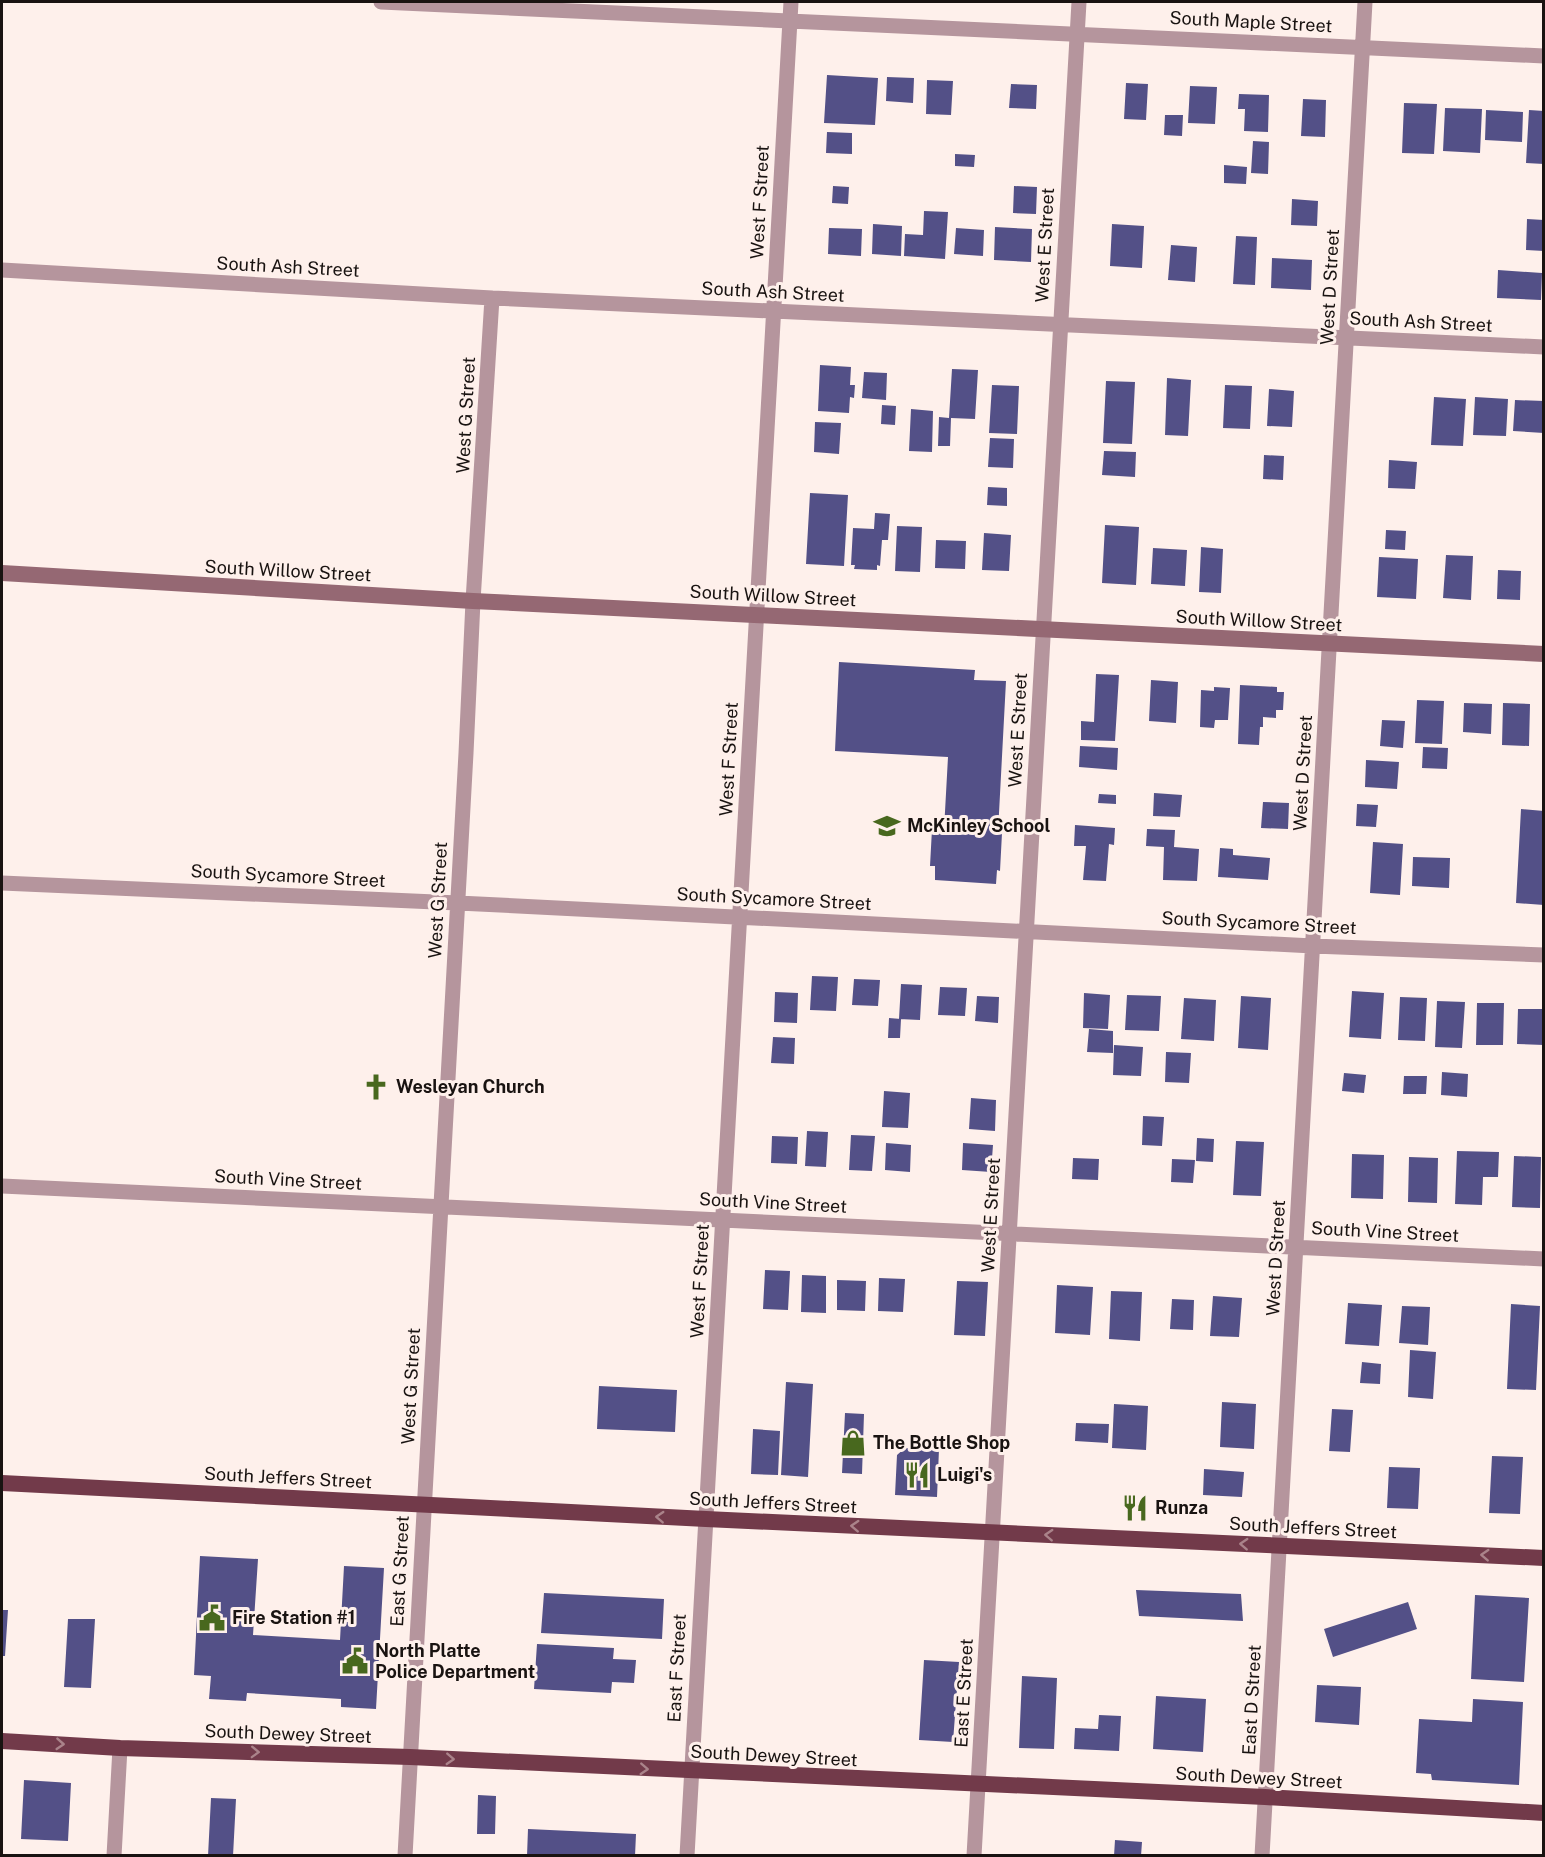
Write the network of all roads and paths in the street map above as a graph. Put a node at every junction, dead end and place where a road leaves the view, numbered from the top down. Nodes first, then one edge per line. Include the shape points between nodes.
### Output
1 (381, 2) edge
2 (791, 2) edge
3 (1079, 2) edge
4 (1365, 2) edge
5 (790, 19) junction
6 (1077, 33) junction
7 (1363, 47) junction
8 (1544, 56) edge
9 (2, 270) edge
10 (492, 298) junction
11 (774, 311) junction
12 (1060, 325) junction
13 (1347, 338) junction
14 (1544, 348) edge
15 (2, 573) edge
16 (473, 601) junction
17 (757, 614) junction
18 (1043, 629) junction
19 (1330, 644) junction
20 (1544, 654) edge
21 (2, 883) edge
22 (458, 903) junction
23 (740, 917) junction
24 (1027, 932) junction
25 (1313, 946) junction
26 (1544, 955) edge
27 (2, 1186) edge
28 (440, 1206) junction
29 (722, 1220) junction
30 (1010, 1234) junction
31 (1296, 1248) junction
32 (1544, 1259) edge
33 (2, 1483) edge
34 (424, 1505) junction
35 (706, 1519) junction
36 (992, 1533) junction
37 (1279, 1546) junction
38 (1544, 1558) edge
39 (2, 1741) edge
40 (120, 1748) junction
41 (410, 1757) junction
42 (691, 1771) junction
43 (979, 1785) junction
44 (1266, 1797) junction
45 (1544, 1813) edge
46 (114, 1856) edge
47 (405, 1856) edge
48 (687, 1856) edge
49 (974, 1856) edge
50 (1262, 1856) edge

1 - 5 street, South Maple Street
2 - 5 street, West F Street
3 - 6 street, West E Street
4 - 7 street, West D Street
5 - 6 street, South Maple Street
5 - 11 street, West F Street
6 - 7 street, South Maple Street
6 - 12 street, West E Street
7 - 8 street, South Maple Street
7 - 13 street, West D Street
9 - 10 street, South Ash Street
10 - 11 street, South Ash Street
10 - 16 street, West G Street
11 - 12 street, South Ash Street
11 - 17 street, West F Street
12 - 13 street, South Ash Street
12 - 18 street, West E Street
13 - 14 street, South Ash Street
13 - 19 street, West D Street
15 - 16 main road, South Willow Street
16 - 17 main road, South Willow Street
16 - 22 street, West G Street
17 - 18 main road, South Willow Street
17 - 23 street, West F Street
18 - 19 main road, South Willow Street
18 - 24 street, West E Street
19 - 20 main road, South Willow Street
19 - 25 street, West D Street
21 - 22 street, South Sycamore Street
22 - 23 street, South Sycamore Street
22 - 28 street, West G Street
23 - 24 street, South Sycamore Street
23 - 29 street, West F Street
24 - 25 street, South Sycamore Street
24 - 30 street, West E Street
25 - 26 street, South Sycamore Street
25 - 31 street, West D Street
27 - 28 street, South Vine Street
28 - 29 street, South Vine Street
28 - 34 street, West G Street
29 - 30 street, South Vine Street
29 - 35 street, West F Street
30 - 31 street, South Vine Street
30 - 36 street, West E Street
31 - 32 street, South Vine Street
31 - 37 street, West D Street
33 - 34 highway, South Jeffers Street
35 -> 34 highway, South Jeffers Street
34 - 41 street, East G Street
36 -> 35 highway, South Jeffers Street
35 - 42 street, East F Street
37 -> 36 highway, South Jeffers Street
36 - 43 street, East E Street
38 -> 37 highway, South Jeffers Street
37 - 44 street, East D Street
39 -> 40 highway, South Dewey Street
40 -> 41 highway, South Dewey Street
40 - 46 street
41 -> 42 highway, South Dewey Street
41 - 47 street, East G Street
42 - 43 highway, South Dewey Street
42 - 48 street, East F Street
43 - 44 highway, South Dewey Street
43 - 49 street, East E Street
44 - 45 highway, South Dewey Street
44 - 50 street, East D Street

